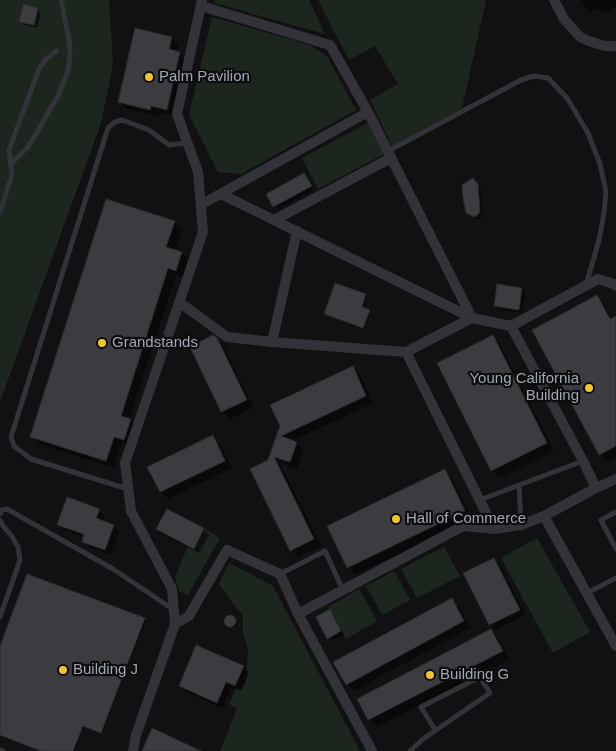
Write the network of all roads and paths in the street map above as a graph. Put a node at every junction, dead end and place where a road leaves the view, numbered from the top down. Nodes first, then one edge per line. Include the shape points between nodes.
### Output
1 (61, 0) edge
2 (554, 0) edge
3 (202, 3) edge
4 (616, 46) edge
5 (56, 51) dead end
6 (368, 112) junction
7 (187, 143) junction
8 (389, 154) junction
9 (11, 164) junction
10 (220, 194) junction
11 (202, 204) junction
12 (0, 212) edge
13 (274, 220) junction
14 (296, 232) junction
15 (586, 286) junction
16 (616, 286) edge
17 (179, 302) junction
18 (472, 318) junction
19 (511, 326) junction
20 (272, 342) junction
21 (406, 352) junction
22 (583, 461) junction
23 (616, 479) edge
24 (519, 485) junction
25 (596, 488) junction
26 (128, 489) junction
27 (480, 500) junction
28 (616, 512) edge
29 (0, 514) edge
30 (544, 516) junction
31 (0, 520) edge
32 (521, 525) junction
33 (494, 529) junction
34 (616, 550) edge
35 (280, 574) junction
36 (616, 578) edge
37 (343, 590) junction
38 (587, 593) junction
39 (174, 610) junction
40 (298, 614) junction
41 (0, 616) edge
42 (175, 624) junction
43 (616, 646) edge
44 (435, 730) junction
45 (133, 751) edge
46 (372, 751) edge
47 (410, 751) edge

1 - 9 lane via 69,40 68,71 58,96 27,148
2 - 4 street via 564,19 580,37 605,46
3 - 6 street via 330,45
3 - 7 street via 177,114
5 - 9 lane via 39,69 9,150
6 - 8 street
6 - 10 street
7 - 11 street via 198,172
7 - 26 lane via 169,145 149,130 122,120 108,128 11,437 14,446 31,459
8 - 13 street
8 - 15 lane via 521,80 534,76 548,78 567,98 588,133 606,191 600,240
8 - 18 street
9 - 12 lane via 12,175
10 - 11 street
10 - 13 street
11 - 17 street via 203,232
13 - 14 street
14 - 18 street
14 - 20 street
15 - 16 street via 598,279
15 - 19 street
17 - 20 street via 228,337
17 - 26 street via 125,462
18 - 19 street
18 - 21 street
19 - 22 street
20 - 21 street
21 - 27 street
22 - 24 lane
22 - 25 street
23 - 25 street
24 - 27 lane
24 - 32 lane
25 - 30 street
26 - 39 street via 131,511 172,589
27 - 33 street
28 - 34 lane via 602,520
29 - 39 lane via 7,509 112,569
30 - 32 street
30 - 38 street
31 - 41 lane via 18,547 20,560
32 - 33 street
33 - 37 street via 463,526
35 - 37 lane via 325,551
35 - 40 street
35 - 42 street via 227,550 188,616
36 - 38 lane
37 - 40 street
38 - 43 street
39 - 42 street
40 - 46 street
42 - 45 street
44 - 44 lane via 490,693 480,677 421,707
44 - 47 lane

